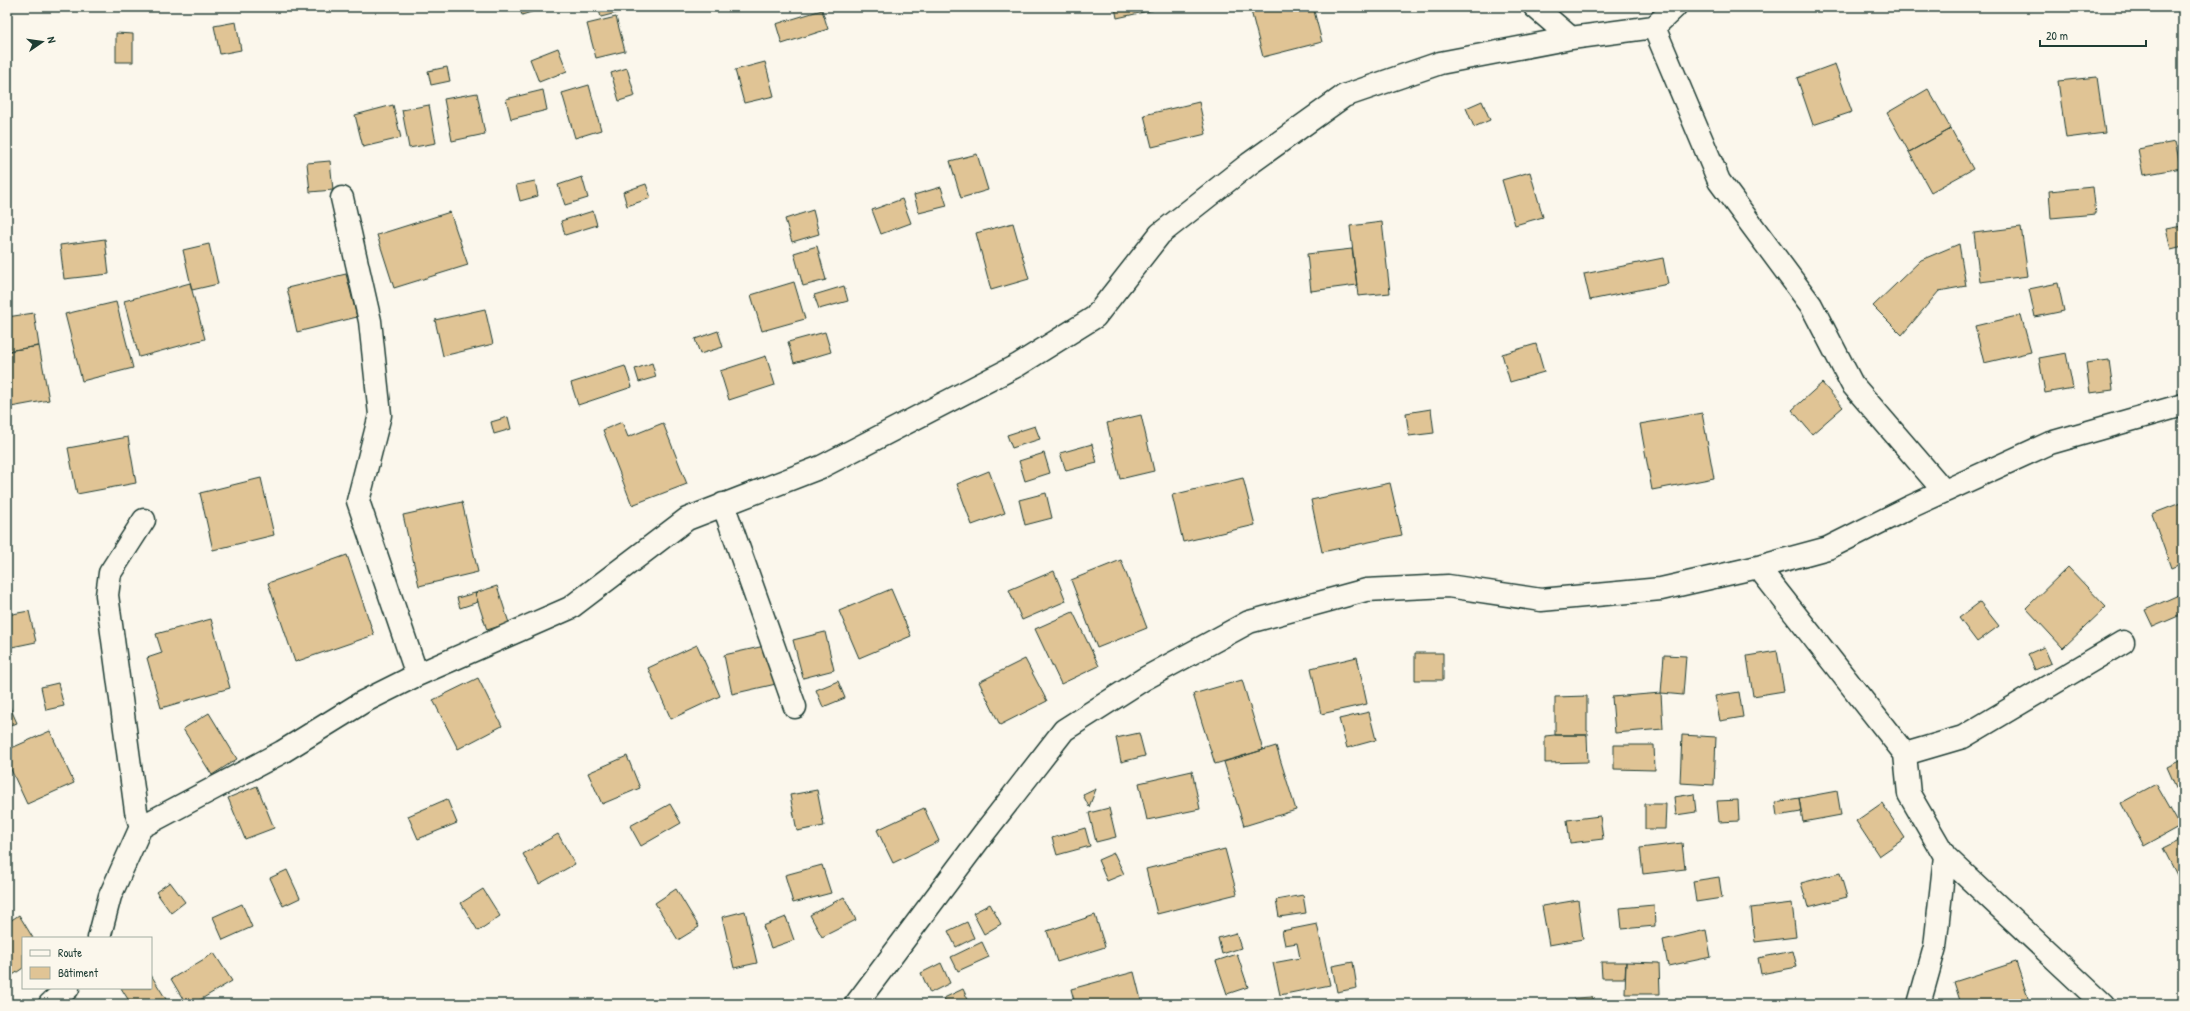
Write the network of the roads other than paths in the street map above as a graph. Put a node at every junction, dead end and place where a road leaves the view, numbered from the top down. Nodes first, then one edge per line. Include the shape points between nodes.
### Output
1 (1534, 7) edge
2 (1675, 7) edge
3 (1654, 27) junction
4 (1571, 38) junction
5 (342, 198) dead end
6 (2183, 405) edge
7 (1944, 491) junction
8 (723, 504) junction
9 (144, 520) dead end
10 (1758, 567) junction
11 (2123, 642) dead end
12 (417, 675) junction
13 (795, 707) dead end
14 (1905, 754) junction
15 (141, 827) junction
16 (1945, 856) junction
17 (99, 937) edge
18 (67, 989) edge
19 (50, 1004) edge
20 (856, 1004) edge
21 (1919, 1004) edge
22 (2103, 1004) edge

1 - 4 street
2 - 3 street
3 - 4 street
3 - 7 street via 1719,181 1811,305 1852,384
4 - 8 street via 1440,63 1344,96 1249,164 1160,234 1095,317 1018,365 821,467
5 - 12 street via 370,321 380,415 358,501
6 - 7 street via 2050,443
7 - 10 street via 1828,548
8 - 12 street via 687,519 570,608
8 - 13 street
9 - 15 street via 110,573 107,595 136,811
10 - 14 street
10 - 20 street via 1661,589 1541,600 1448,586 1366,590 1249,622 1144,679 1064,730
11 - 14 street via 1963,737
12 - 15 street via 363,702 282,752
14 - 16 street via 1909,794
15 - 17 street via 110,896
16 - 21 street via 1935,947
16 - 22 street
18 - 19 street

